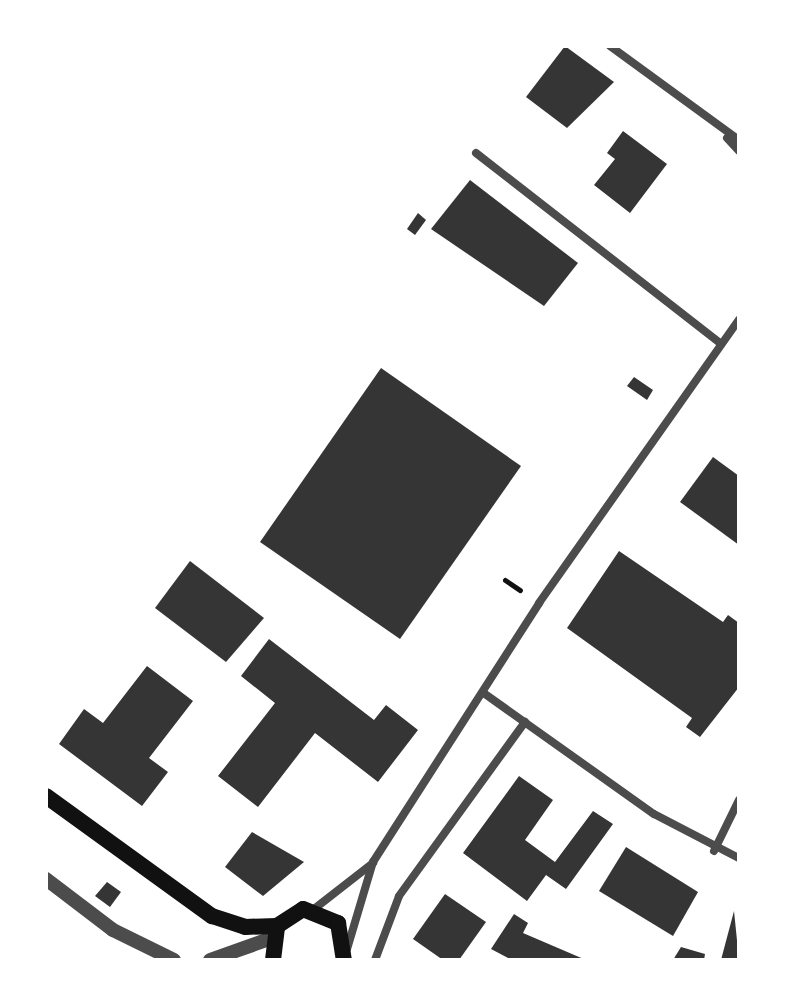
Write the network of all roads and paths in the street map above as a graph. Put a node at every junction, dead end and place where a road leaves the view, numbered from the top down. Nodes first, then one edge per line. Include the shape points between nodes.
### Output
1 (610, 46) edge
2 (723, 134) junction
3 (739, 140) edge
4 (739, 151) edge
5 (476, 153) dead end
6 (739, 319) edge
7 (720, 343) junction
8 (505, 580) dead end
9 (520, 590) dead end
10 (485, 694) junction
11 (525, 722) junction
12 (46, 796) edge
13 (739, 800) edge
14 (714, 851) junction
15 (739, 858) edge
16 (373, 862) junction
17 (46, 879) edge
18 (314, 909) junction
19 (274, 932) junction
20 (345, 954) edge
21 (164, 960) edge
22 (174, 960) edge
23 (210, 960) edge
24 (273, 960) edge
25 (375, 960) edge

1 - 2 street
2 - 3 street
2 - 4 street
5 - 7 street
6 - 7 street
7 - 10 street via 539,603
8 - 9 path
10 - 11 street
10 - 16 street
11 - 14 street
11 - 25 street via 399,896
12 - 19 main road via 212,916
13 - 14 street
14 - 15 street
16 - 18 street
16 - 20 street
17 - 21 street
18 - 19 main road via 293,912
18 - 20 main road via 338,923
19 - 23 street
19 - 24 main road
21 - 22 street

